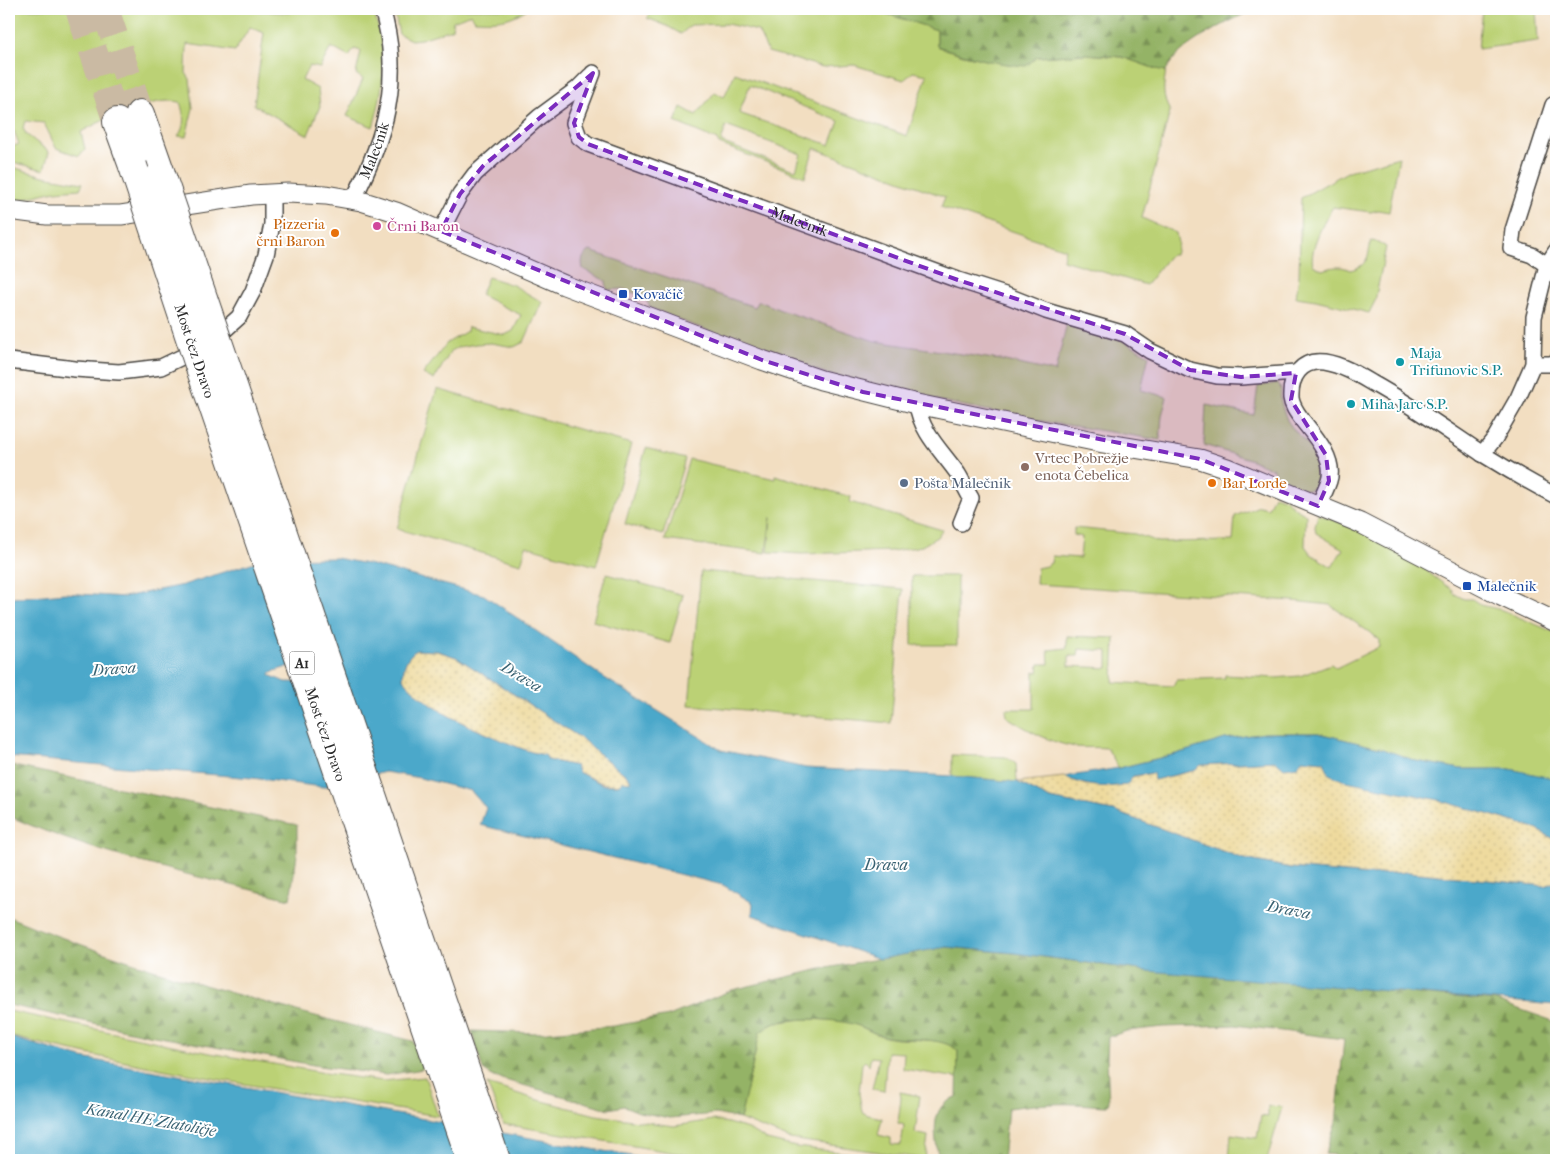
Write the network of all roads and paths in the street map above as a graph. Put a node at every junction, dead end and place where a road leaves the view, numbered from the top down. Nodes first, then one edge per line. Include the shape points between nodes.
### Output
1 (382, 9) edge
2 (1553, 104) dead end
3 (272, 193) junction
4 (353, 200) junction
5 (9, 210) edge
6 (441, 231) junction
7 (1556, 251) edge
8 (1547, 265) junction
9 (9, 361) edge
10 (1556, 362) edge
11 (1533, 364) junction
12 (1296, 372) junction
13 (917, 404) junction
14 (1482, 454) junction
15 (1556, 496) edge
16 (1318, 506) junction
17 (961, 523) dead end
18 (1556, 622) edge
19 (471, 1160) edge
20 (496, 1160) edge

1 - 4 street, Malečnik via 392,64 389,100 376,149
2 - 8 street via 1511,248 1532,255
3 - 4 street via 306,193
3 - 5 street via 121,215 47,215
3 - 9 street via 272,224 266,255 253,291 239,317 209,344 160,367 119,372
4 - 6 street, Malečnik via 396,212
6 - 12 street, Malečnik via 460,194 475,174 538,116 577,89 593,73 574,123 579,137 588,144 958,280 1125,334 1150,351 1190,370 1241,377
6 - 13 street, Malečnik via 529,271 762,360 820,380
7 - 8 street
8 - 11 street via 1534,317
10 - 11 street
11 - 14 street via 1496,438
12 - 14 street, Malečnik via 1309,364 1322,362 1354,372 1415,408
12 - 16 street via 1291,400 1329,464 1329,481
13 - 16 street, Malečnik via 1200,460 1257,479
13 - 17 street via 927,434 958,475 970,498
14 - 15 street, Malečnik
16 - 18 street, Malečnik via 1360,523
19 - 20 highway, Most čez Dravo / A1, bridge via 133,166 129,118 161,174

